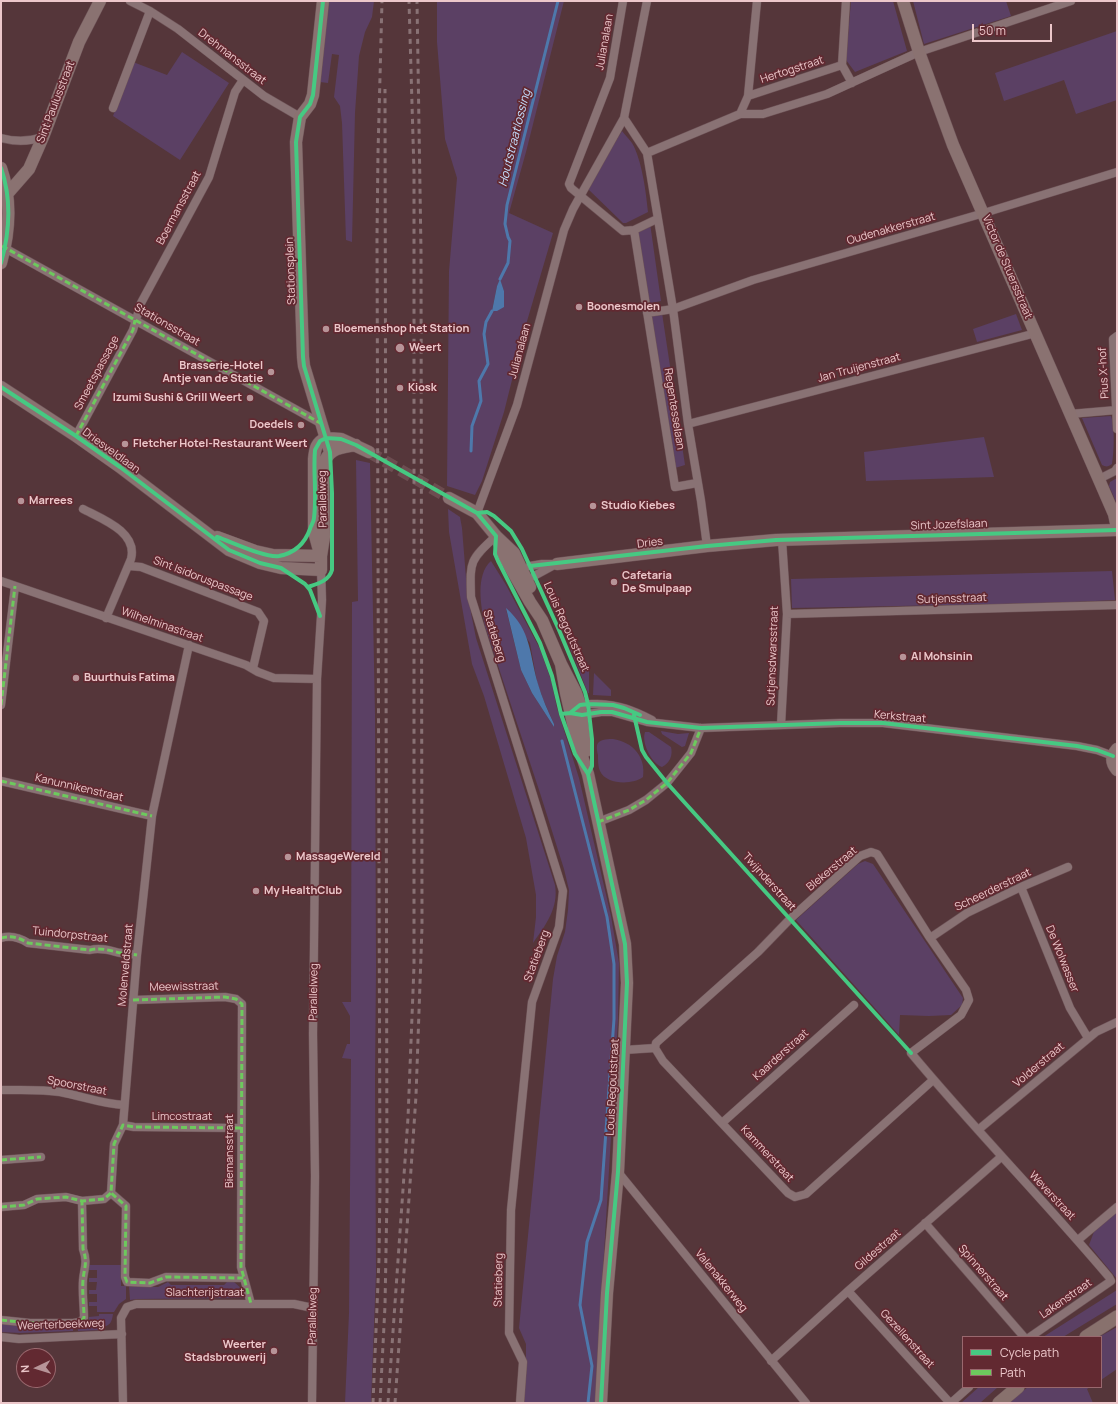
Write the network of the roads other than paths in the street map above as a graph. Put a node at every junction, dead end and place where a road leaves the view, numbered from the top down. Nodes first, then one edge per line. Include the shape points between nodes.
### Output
1 (100, 1) edge
2 (130, 1) edge
3 (323, 1) edge
4 (623, 1) edge
5 (646, 1) edge
6 (757, 1) edge
7 (846, 1) edge
8 (903, 1) edge
9 (1071, 1) edge
10 (150, 11) junction
11 (919, 52) junction
12 (842, 65) junction
13 (243, 80) junction
14 (852, 83) junction
15 (748, 96) junction
16 (113, 108) dead end
17 (740, 114) junction
18 (300, 117) junction
19 (624, 118) junction
20 (43, 137) junction
21 (1, 138) edge
22 (647, 153) junction
23 (1, 168) edge
24 (1117, 172) edge
25 (4, 194) edge
26 (581, 195) junction
27 (984, 213) junction
28 (657, 219) junction
29 (634, 230) junction
30 (3, 247) edge
31 (1, 263) edge
32 (672, 309) junction
33 (647, 313) junction
34 (136, 320) junction
35 (1036, 333) junction
36 (1117, 336) edge
37 (1, 386) edge
38 (1117, 410) edge
39 (1070, 414) junction
40 (322, 424) junction
41 (688, 424) junction
42 (1117, 429) edge
43 (76, 436) junction
44 (326, 438) junction
45 (356, 445) junction
46 (330, 452) junction
47 (369, 452) tunnel mouth
48 (1117, 468) edge
49 (1099, 480) junction
50 (697, 483) junction
51 (449, 498) tunnel mouth
52 (83, 509) dead end
53 (477, 513) junction
54 (1117, 529) edge
55 (208, 533) junction
56 (496, 536) junction
57 (782, 540) junction
58 (706, 546) junction
59 (321, 556) junction
60 (557, 564) joint
61 (129, 566) junction
62 (321, 570) junction
63 (526, 574) junction
64 (1, 581) edge
65 (15, 586) junction
66 (1117, 605) edge
67 (787, 614) junction
68 (106, 618) junction
69 (189, 645) junction
70 (3, 668) edge
71 (253, 668) junction
72 (317, 679) junction
73 (1, 705) edge
74 (577, 711) junction
75 (781, 725) junction
76 (701, 728) junction
77 (1115, 753) edge
78 (1117, 770) edge
79 (1, 781) edge
80 (152, 816) junction
81 (598, 822) junction
82 (1068, 867) dead end
83 (1021, 887) junction
84 (1, 938) edge
85 (930, 938) junction
86 (137, 954) junction
87 (236, 999) joint
88 (133, 1000) junction
89 (854, 1004) dead end
90 (1117, 1022) edge
91 (1088, 1038) junction
92 (655, 1048) junction
93 (624, 1050) junction
94 (933, 1080) junction
95 (1, 1090) edge
96 (124, 1105) junction
97 (722, 1123) junction
98 (123, 1125) junction
99 (241, 1128) junction
100 (978, 1130) junction
101 (41, 1157) dead end
102 (1001, 1157) junction
103 (1, 1160) edge
104 (618, 1172) junction
105 (111, 1193) junction
106 (82, 1201) junction
107 (1, 1206) edge
108 (1117, 1207) edge
109 (925, 1222) junction
110 (1078, 1240) junction
111 (1109, 1277) joint
112 (244, 1278) junction
113 (848, 1291) junction
114 (251, 1304) junction
115 (313, 1308) junction
116 (1117, 1317) edge
117 (1, 1320) edge
118 (122, 1334) junction
119 (1023, 1336) edge
120 (1031, 1336) edge
121 (1088, 1336) edge
122 (1, 1337) edge
123 (771, 1361) junction
124 (968, 1388) edge
125 (1017, 1388) edge
126 (801, 1401) edge
127 (123, 1403) edge
128 (312, 1403) edge
129 (520, 1403) edge
130 (601, 1403) edge
131 (950, 1403) edge
132 (999, 1403) edge

1 - 20 street, Sint Paulusstraat via 80,42
2 - 10 street, Drehmansstraat
3 - 18 street, Stationsplein via 313,95
4 - 26 street, Julianalaan via 610,78 569,184
5 - 19 street, Julianalaan
6 - 15 street
7 - 12 street
8 - 11 street, Victor de Stuersstraat
9 - 11 street
10 - 13 street, Drehmansstraat via 178,29
10 - 16 street
11 - 14 street
11 - 27 street, Victor de Stuersstraat via 953,146
12 - 14 street
12 - 15 street, Hertogstraat
13 - 18 street, Drehmansstraat
13 - 34 street, Boermansstraat via 235,92 209,177 140,303
14 - 17 street via 827,94 763,114
15 - 17 street
17 - 22 street
18 - 40 street, Stationsplein via 296,142 303,357
19 - 22 street, Regentesselaan
19 - 26 street, Julianalaan
20 - 21 street via 19,141
20 - 25 street, Sint Paulusstraat via 28,169
22 - 28 street, Regentesselaan
23 - 25 street
24 - 27 street, Oudenakkerstraat
25 - 30 street via 9,213 9,230
26 - 29 street via 622,231
26 - 53 street, Julianalaan via 564,230 517,405
27 - 32 street, Oudenakkerstraat via 753,280
27 - 35 street, Victor de Stuersstraat
28 - 29 street
28 - 32 street, Regentesselaan
29 - 33 street, Regentesselaan
30 - 31 street
30 - 34 street, Stationsstraat
32 - 33 street
32 - 41 street, Regentesselaan
33 - 50 street, Regentesselaan via 676,487
34 - 40 street, Stationsstraat
34 - 43 street, Smeetspassage
35 - 39 street, Victor de Stuersstraat
35 - 41 street, Jan Truijenstraat
36 - 38 street, Pius X-hof via 1113,339
37 - 43 street, Driesveldlaan
38 - 39 street
38 - 42 street
39 - 49 street, Victor de Stuersstraat
40 - 44 street, Stationsplein
41 - 50 street, Regentesselaan
43 - 55 street, Driesveldlaan
44 - 45 street via 341,439
44 - 46 street
44 - 59 street, Parallelweg via 317,444 314,460 314,532
45 - 46 street
45 - 47 street
46 - 59 street, Parallelweg via 323,466 324,537
48 - 49 street
49 - 54 street, Victor de Stuersstraat via 1114,514
50 - 58 street, Regentesselaan
51 - 53 street, Louis Regoutstraat
52 - 61 street via 126,535 133,554
53 - 56 street, Louis Regoutstraat
54 - 57 street, Sint Jozefslaan
55 - 59 street, Driesveldlaan via 273,555
55 - 62 street, Driesveldlaan via 229,550 260,563 281,568
56 - 63 street, Louis Regoutstraat via 505,558
56 - 129 street, Statieberg via 474,558 470,570 471,597 564,891 559,927 532,1002 511,1210 509,1333 523,1362
57 - 58 street, Dries
57 - 67 street, Sutjensdwarsstraat
58 - 60 street, Dries
59 - 62 street, Parallelweg
60 - 63 street, Dries via 542,564
61 - 68 street
61 - 71 street, Sint Isidoruspassage via 141,567 258,612 264,621
62 - 72 street, Parallelweg via 322,600
63 - 74 street, Louis Regoutstraat via 561,664 566,693
64 - 65 street, Wilhelminastraat
65 - 68 street, Wilhelminastraat
65 - 70 street
66 - 67 street, Sutjensstraat
67 - 75 street, Sutjensdwarsstraat
68 - 69 street, Wilhelminastraat
69 - 71 street, Wilhelminastraat
69 - 80 street, Molenveldstraat
70 - 73 street
71 - 72 street, Wilhelminastraat via 274,678
72 - 115 street, Parallelweg via 313,1034 316,1176
74 - 76 street, Kerkstraat via 612,712 647,722
74 - 81 street, Louis Regoutstraat via 578,745 588,774
75 - 76 street, Kerkstraat
75 - 77 street, Kerkstraat via 883,722
76 - 81 street via 691,753 667,783 629,810
77 - 78 street via 1113,763
79 - 80 street, Kanunnikenstraat
80 - 86 street, Molenveldstraat
81 - 93 street, Louis Regoutstraat via 625,944 627,983
82 - 83 street, Scheerderstraat
83 - 85 street, Scheerderstraat via 967,913
83 - 91 street, De Wolwasser via 1070,1008
84 - 86 street, Tuindorpstraat via 6,936 20,938 28,943
85 - 92 street, Blekerstraat via 877,854 870,852 860,856 790,919 758,952 656,1043
85 - 94 street, Blekerstraat via 966,990 969,1000 961,1015 911,1053
86 - 88 street, Molenveldstraat
87 - 88 street, Meewisstraat via 225,997
87 - 99 street, Biemansstraat via 242,1004
88 - 96 street, Molenveldstraat
89 - 97 street, Kaarderstraat
90 - 91 street, Volderstraat
91 - 100 street, Volderstraat
92 - 93 street
92 - 97 street, Kammerstraat via 663,1061
93 - 104 street, Louis Regoutstraat
94 - 97 street, Kammerstraat via 806,1194 795,1197 788,1193
94 - 100 street
95 - 96 street, Spoorstraat via 59,1092 108,1104
96 - 98 street, Molenveldstraat
98 - 99 street, Limcostraat
98 - 105 street, Molenveldstraat via 114,1144
99 - 112 street, Biemansstraat via 241,1268
100 - 102 street, Weverstraat
101 - 103 street
102 - 109 street, Gildestraat
102 - 110 street, Weverstraat
104 - 123 street, Valenakkerweg
104 - 130 street, Louis Regoutstraat via 607,1293
105 - 106 street via 104,1199
105 - 112 street via 126,1206 127,1282 150,1283 166,1277
106 - 107 street via 66,1197 37,1199 24,1205
106 - 117 street via 83,1249 86,1256 83,1279 84,1318 73,1323
108 - 110 street
109 - 113 street, Gildestraat
109 - 119 street, Spinnerstraat
110 - 111 street, Weverstraat
111 - 120 street, Lakenstraat via 1111,1281
112 - 114 street, Biemansstraat
113 - 123 street, Gildestraat
113 - 131 street, Gezellenstraat
114 - 115 street, Slachterijstraat via 294,1304
114 - 118 street, Slachterijstraat via 136,1304 127,1307 121,1318
115 - 128 street, Parallelweg
116 - 121 main road
118 - 122 street, Weerterbeekweg via 19,1339
118 - 127 street
123 - 126 street, Valenakkerweg
124 - 131 street
125 - 132 main road

